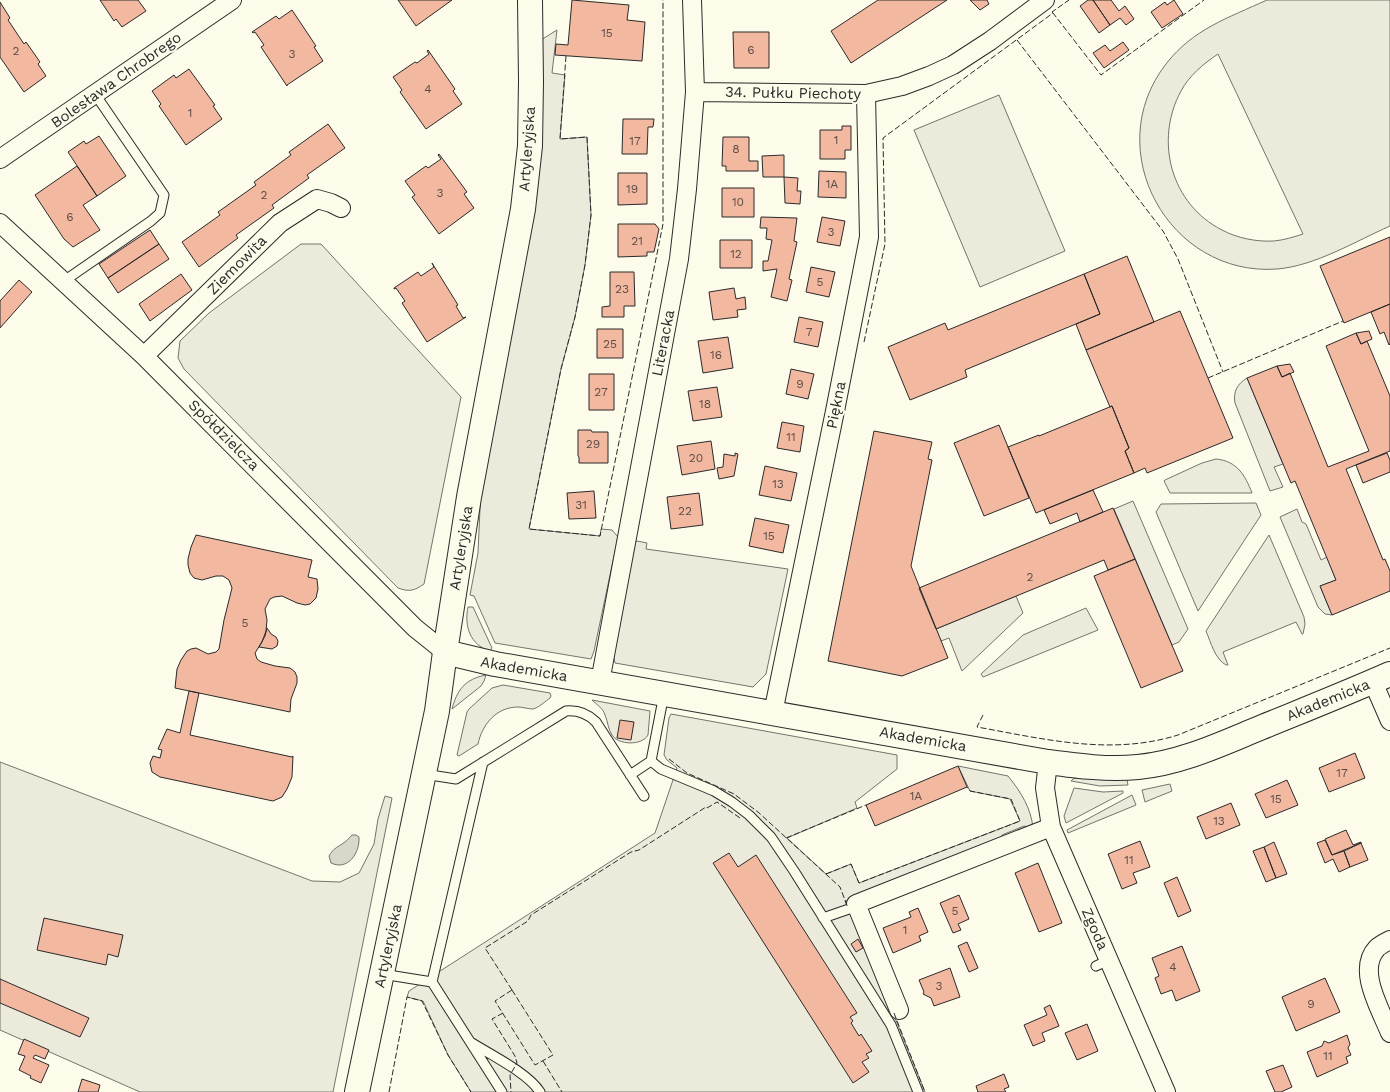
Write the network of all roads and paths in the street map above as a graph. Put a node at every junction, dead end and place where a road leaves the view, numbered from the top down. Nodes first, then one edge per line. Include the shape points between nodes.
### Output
1 (232, 0) edge
2 (530, 0) edge
3 (692, 0) edge
4 (1045, 0) edge
5 (695, 92) junction
6 (95, 94) junction
7 (866, 94) junction
8 (0, 159) edge
9 (341, 208) dead end
10 (0, 223) edge
11 (64, 281) junction
12 (144, 356) junction
13 (444, 652) junction
14 (1381, 678) edge
15 (600, 682) junction
16 (664, 694) junction
17 (773, 713) junction
18 (1390, 721) edge
19 (651, 761) junction
20 (483, 762) junction
21 (1048, 762) junction
22 (423, 774) junction
23 (630, 775) junction
24 (644, 796) dead end
25 (1050, 826) junction
26 (856, 904) junction
27 (823, 918) junction
28 (1390, 940) edge
29 (382, 974) junction
30 (432, 982) junction
31 (899, 1010) dead end
32 (1390, 1033) edge
33 (470, 1042) junction
34 (357, 1092) edge
35 (502, 1092) edge
36 (540, 1092) edge
37 (918, 1092) edge
38 (1166, 1092) edge

1 - 6 street, Bolesława Chrobrego
2 - 13 street, Artyleryjska via 530,146 523,209 469,497
3 - 5 street, Literacka
4 - 7 street, 34. Pułku Piechoty via 953,65 915,82
5 - 7 street, 34. Pułku Piechoty
5 - 15 street, Literacka via 679,259
6 - 8 street, Bolesława Chrobrego
6 - 11 lane via 164,195 160,213 151,221
7 - 17 street, Piękna via 869,237
9 - 12 street, Ziemowita via 317,199 280,223
10 - 11 street, Spółdzielcza
11 - 12 street, Spółdzielcza
12 - 13 street, Spółdzielcza via 399,612
13 - 15 street, Akademicka
13 - 22 street, Artyleryjska via 437,711
14 - 18 street
14 - 21 street, Akademicka via 1200,752 1162,763 1118,769
15 - 16 street, Akademicka
16 - 17 street, Akademicka
16 - 19 lane
17 - 21 street, Akademicka
19 - 23 lane
19 - 27 lane via 661,769 714,791 749,815 771,837
20 - 22 lane via 456,780
20 - 23 lane via 566,711 574,710 590,715
20 - 30 lane
21 - 25 street, Zgoda via 1045,788
22 - 29 street, Artyleryjska
23 - 24 lane
25 - 26 street
25 - 38 street, Zgoda via 1102,963
26 - 27 lane
26 - 31 street
27 - 37 lane via 891,1025
28 - 32 street via 1377,948 1368,970 1369,981
29 - 30 lane
29 - 34 street, Artyleryjska
30 - 33 lane
33 - 35 lane
33 - 36 lane via 535,1084

